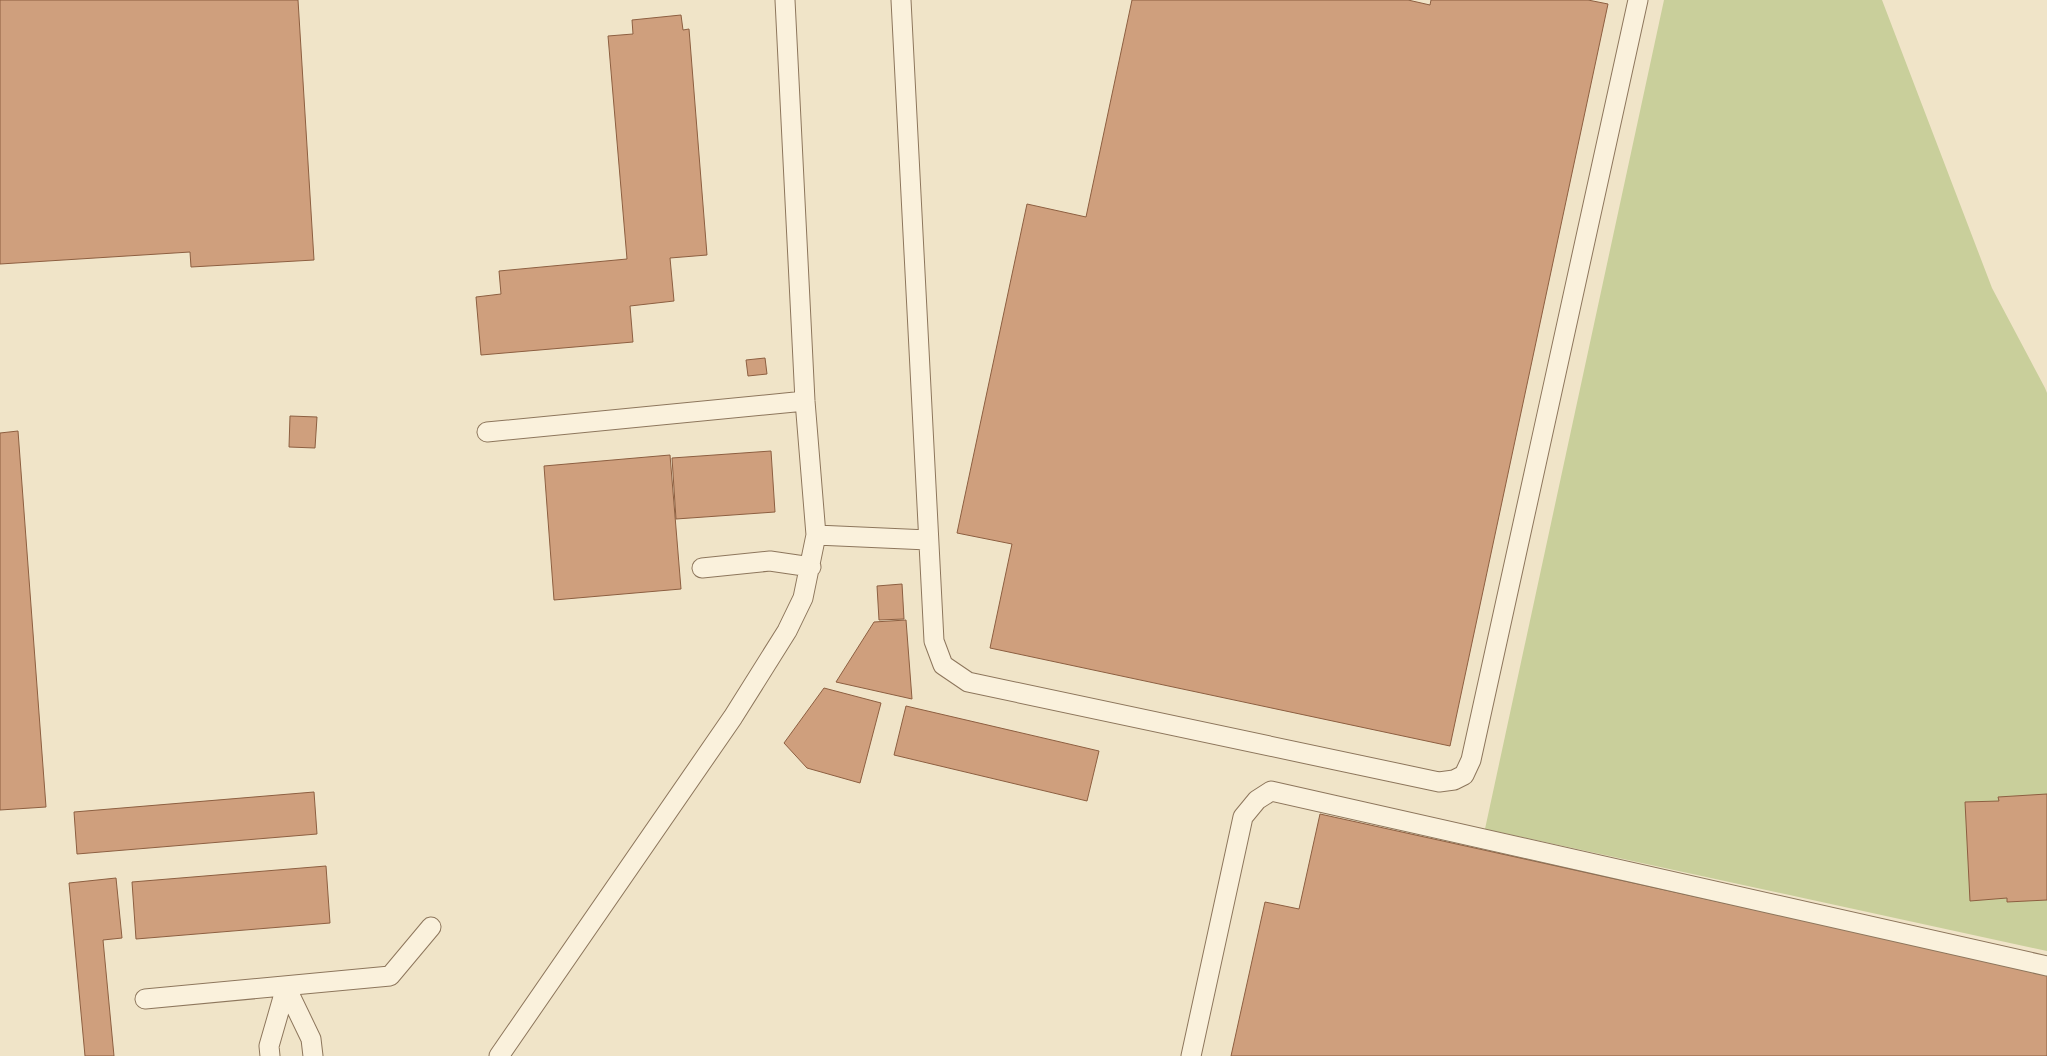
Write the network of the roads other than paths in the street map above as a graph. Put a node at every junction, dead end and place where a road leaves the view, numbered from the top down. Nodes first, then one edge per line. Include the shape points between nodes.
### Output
1 (785, 0) edge
2 (901, 0) edge
3 (1638, 0) edge
4 (805, 401) junction
5 (486, 432) dead end
6 (816, 535) junction
7 (928, 540) junction
8 (811, 567) junction
9 (702, 568) dead end
10 (430, 927) dead end
11 (2047, 966) edge
12 (286, 987) junction
13 (145, 999) dead end
14 (270, 1056) edge
15 (313, 1056) edge
16 (499, 1056) edge
17 (1191, 1056) edge

1 - 4 lane
2 - 7 lane
3 - 7 lane via 1471,760 1464,775 1439,782 968,682 943,665 934,641
4 - 5 lane
4 - 6 lane
6 - 7 lane
6 - 8 lane
8 - 9 lane via 770,561
8 - 16 lane via 803,598 787,631 738,709
10 - 12 lane via 390,976
11 - 17 lane via 1271,791 1257,800 1243,817
12 - 13 lane
12 - 14 lane via 269,1046
12 - 15 lane via 312,1039

